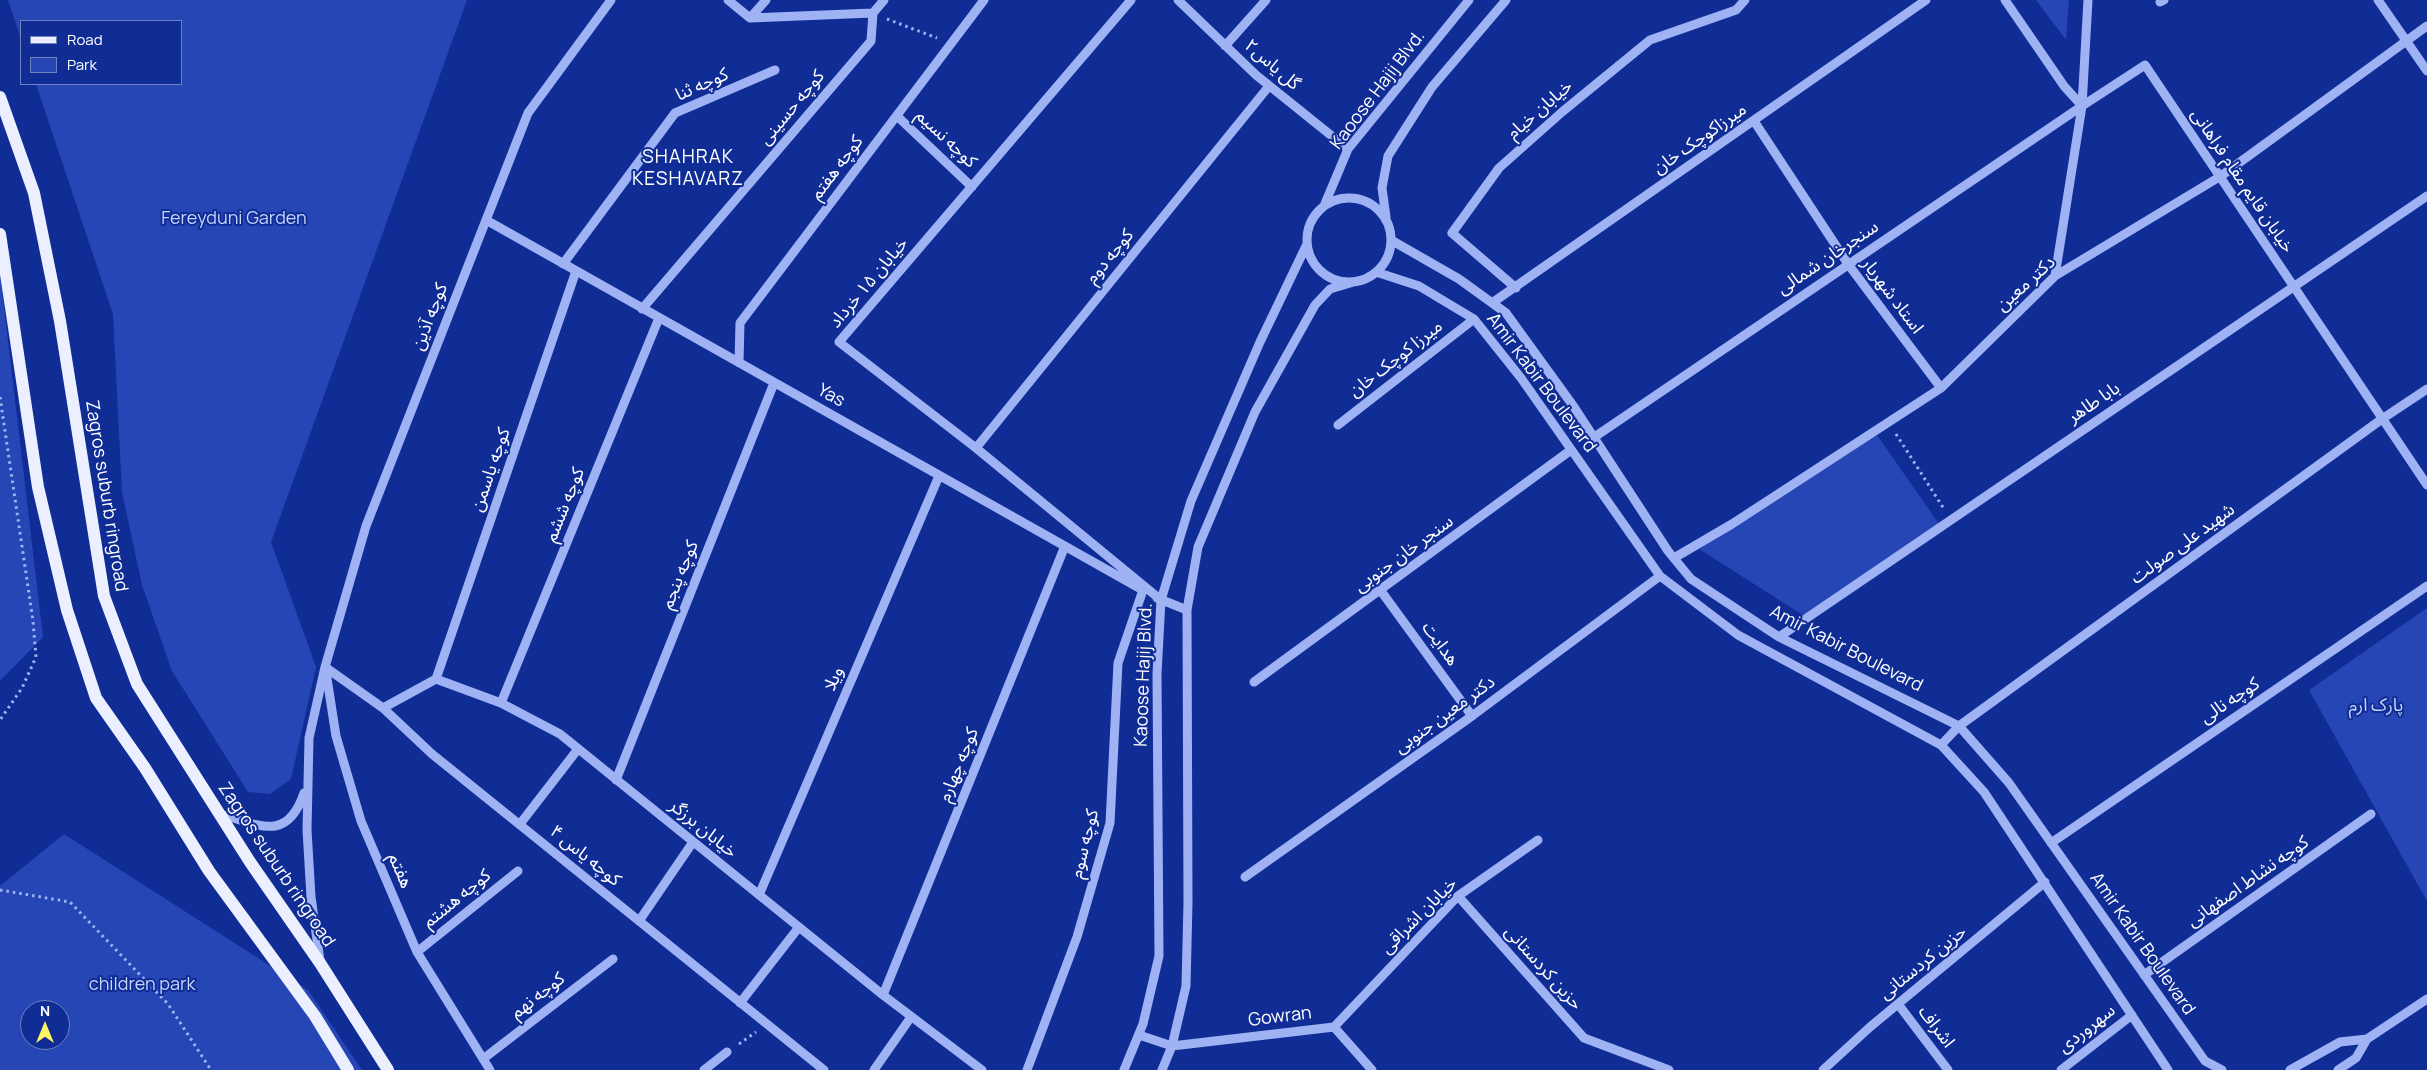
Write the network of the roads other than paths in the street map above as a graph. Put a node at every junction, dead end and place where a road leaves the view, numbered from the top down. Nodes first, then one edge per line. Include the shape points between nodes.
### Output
1 (610, 0) edge
2 (728, 0) edge
3 (766, 0) edge
4 (884, 0) edge
5 (984, 0) edge
6 (1131, 0) edge
7 (1178, 0) edge
8 (1266, 0) edge
9 (1469, 0) edge
10 (1506, 0) edge
11 (1745, 0) edge
12 (1926, 0) edge
13 (2005, 0) edge
14 (2088, 0) edge
15 (2378, 0) edge
16 (873, 13) junction
17 (750, 18) junction
18 (2427, 26) edge
19 (2406, 41) junction
20 (1225, 46) junction
21 (775, 70) dead end
22 (2427, 71) edge
23 (1269, 86) junction
24 (0, 97) edge
25 (2082, 106) junction
26 (897, 116) junction
27 (1754, 121) junction
28 (1348, 149) junction
29 (2221, 176) junction
30 (972, 187) junction
31 (2427, 196) edge
32 (1324, 206) junction
33 (1386, 219) junction
34 (486, 220) junction
35 (0, 234) edge
36 (1391, 240) junction
37 (1307, 244) junction
38 (563, 264) junction
39 (1848, 264) junction
40 (576, 271) junction
41 (1376, 272) junction
42 (2055, 276) junction
43 (1357, 281) junction
44 (2294, 287) junction
45 (1516, 288) junction
46 (1492, 303) junction
47 (642, 309) junction
48 (659, 318) junction
49 (1474, 319) junction
50 (739, 363) junction
51 (774, 383) junction
52 (1941, 388) junction
53 (2427, 390) edge
54 (2382, 419) junction
55 (1338, 424) dead end
56 (1593, 438) junction
57 (976, 448) junction
58 (1571, 450) junction
59 (939, 476) junction
60 (2427, 485) edge
61 (1065, 546) junction
62 (1674, 558) junction
63 (1660, 576) junction
64 (2427, 586) edge
65 (1143, 590) junction
66 (1381, 591) junction
67 (1161, 600) junction
68 (1187, 610) junction
69 (1779, 637) junction
70 (326, 667) junction
71 (436, 679) junction
72 (1254, 682) dead end
73 (501, 703) junction
74 (383, 708) junction
75 (1472, 716) junction
76 (1959, 726) junction
77 (1941, 745) junction
78 (578, 749) junction
79 (616, 780) junction
80 (306, 786) junction
81 (220, 814) junction
82 (2371, 814) dead end
83 (520, 824) junction
84 (1538, 840) dead end
85 (692, 842) junction
86 (2051, 843) junction
87 (518, 871) dead end
88 (1246, 877) dead end
89 (2045, 882) junction
90 (759, 895) junction
91 (1458, 896) junction
92 (639, 921) junction
93 (799, 927) junction
94 (417, 952) junction
95 (613, 959) dead end
96 (320, 963) junction
97 (2144, 975) junction
98 (883, 995) junction
99 (2427, 999) edge
100 (740, 1003) junction
101 (1898, 1004) junction
102 (2132, 1014) junction
103 (911, 1017) junction
104 (1334, 1027) junction
105 (1138, 1035) junction
106 (2367, 1038) junction
107 (1172, 1046) junction
108 (727, 1052) road end
109 (483, 1060) junction
110 (2168, 1069) edge
111 (348, 1070) edge
112 (388, 1070) edge
113 (490, 1070) edge
114 (704, 1070) edge
115 (824, 1070) edge
116 (874, 1070) edge
117 (982, 1070) edge
118 (1027, 1070) edge
119 (1124, 1070) edge
120 (1162, 1070) edge
121 (1372, 1070) edge
122 (1669, 1070) edge
123 (1822, 1070) edge
124 (1948, 1070) edge
125 (2061, 1070) edge
126 (2222, 1070) edge
127 (2290, 1070) edge
128 (2338, 1070) edge

1 - 34 street, کوچه آذین via 528,113
2 - 17 street
3 - 17 street
4 - 16 street
5 - 26 street, کوچه هفتم
6 - 30 street, خیابان ۱۵ خرداد
7 - 20 street, گل یاس۲
8 - 20 street
9 - 28 street, Kaoose Hajij Blvd.
10 - 33 street via 1432,87 1388,156 1382,188
11 - 45 street, خیابان خیام via 1736,10 1650,40 1499,168 1452,233
12 - 27 street, میرزاکوچک خان
13 - 25 street via 2064,86
14 - 25 street
15 - 19 street
16 - 17 street
16 - 47 street, کوچه حسینی via 871,41
18 - 19 street, دکتر معین
19 - 22 street
19 - 29 street, دکتر معین
20 - 23 street, گل یاس۲
21 - 38 street, کوچه ثنا via 675,113
23 - 28 street, گل یاس۲
23 - 57 street, کوچه دوم
24 - 81 main road, Zagros suburb ringroad via 34,193 60,321 104,596 137,684
25 - 29 street, خیابان قایم مقام فراهانی via 2145,65
25 - 39 street, سنجرخان شمالی
25 - 42 street
26 - 30 street, کوچه نسیم
26 - 50 street, کوچه هفتم via 740,323
27 - 39 street, استاد شهریار
27 - 45 street, میرزاکوچک خان
28 - 32 street, Kaoose Hajij Blvd.
29 - 42 street, دکتر معین
29 - 44 street, خیابان قایم مقام فراهانی
30 - 57 street, خیابان ۱۵ خرداد via 839,342
31 - 44 street, بابا طاهر
32 - 33 street via 1334,200 1358,199 1369,203
32 - 37 street via 1310,223
33 - 36 street
34 - 38 street, Yas
34 - 70 street, کوچه آذین via 366,526
35 - 111 main road via 38,487 67,610 96,698 145,768 209,871 315,1016
36 - 41 street via 1390,252
36 - 46 street, Amir Kabir Boulevard via 1459,279
37 - 43 street via 1315,266 1324,274 1345,282
37 - 67 street, Kaoose Hajij Blvd. via 1260,342 1191,501
38 - 40 street, Yas
39 - 52 street, استاد شهریار
39 - 56 street, سنجرخان شمالی
40 - 47 street, Yas
40 - 71 street, کوچه یاسمن
41 - 43 street
41 - 49 street, Amir Kabir Boulevard via 1420,286
42 - 52 street, دکتر معین
43 - 68 street via 1330,289 1315,305 1256,412 1198,547
44 - 54 street, خیابان قایم مقام فراهانی
44 - 69 street, بابا طاهر
45 - 46 street, میرزاکوچک خان
46 - 56 street, Amir Kabir Boulevard via 1518,327
47 - 48 street, Yas
48 - 50 street, Yas
48 - 73 street, کوچه ششم
49 - 55 street, میرزا کوچک خان
49 - 58 street, Amir Kabir Boulevard via 1521,378
50 - 51 street, Yas
51 - 59 street, Yas
51 - 79 street, کوچه پنجم
52 - 62 street, دکتر معین
53 - 54 street, شهید علی صولت
54 - 60 street, خیابان قایم مقام فراهانی
54 - 76 street, شهید علی صولت
56 - 62 street, Amir Kabir Boulevard
57 - 67 street, خیابان ۱۵ خرداد
58 - 63 street, Amir Kabir Boulevard
58 - 66 street, سنجر خان جنوبی
59 - 61 street, Yas
59 - 90 street, ویلا
61 - 65 street, Yas
61 - 98 street, کوچه چهارم
62 - 69 street, Amir Kabir Boulevard via 1691,579
63 - 75 street, دکتر معین جنوبی
63 - 77 street, Amir Kabir Boulevard via 1738,635
64 - 86 street, کوچه نالی
65 - 67 street, Yas
65 - 118 street, کوچه سوم via 1118,663 1110,823 1076,937
66 - 72 street, سنجر خان جنوبی
66 - 75 street, هدایت
67 - 68 street
67 - 105 street, Kaoose Hajij Blvd. via 1157,674 1159,956
68 - 107 street via 1186,986
69 - 76 street, Amir Kabir Boulevard
70 - 74 street, کوچه یاس ۴
70 - 80 street, کوچه آذین via 308,738
70 - 94 street, هفتم via 336,736 361,821
71 - 73 street, خیابان برزگر
71 - 74 street
73 - 78 street, خیابان برزگر via 560,734
74 - 83 street, کوچه یاس ۴ via 432,754
75 - 88 street, دکتر معین جنوبی
76 - 77 street, شهید علی صولت
76 - 86 street, Amir Kabir Boulevard via 2009,783
77 - 89 street, Amir Kabir Boulevard via 1984,792
78 - 79 street, خیابان برزگر
78 - 83 street
79 - 85 street, خیابان برزگر
80 - 81 street via 292,820 283,825 266,827
80 - 96 street via 311,897
81 - 96 main road, Zagros suburb ringroad
82 - 97 street, کوچه نشاط اصفهانی
83 - 92 street, کوچه یاس ۴
84 - 91 street, خیابان اشراقی
85 - 90 street, خیابان برزگر
85 - 92 street
86 - 97 street, Amir Kabir Boulevard
87 - 94 street, کوچه هشتم
89 - 101 street, حزین کردستانی
89 - 102 street, Amir Kabir Boulevard
90 - 93 street, خیابان برزگر
91 - 104 street, خیابان اشراقی
91 - 122 street, حزین کردستانی via 1584,1038
92 - 100 street, کوچه یاس ۴
93 - 98 street, خیابان برزگر
93 - 100 street
94 - 109 street, هفتم
95 - 109 street, کوچه نهم
96 - 112 main road, Zagros suburb ringroad
97 - 126 street, Amir Kabir Boulevard via 2205,1061
98 - 103 street, خیابان برزگر
99 - 106 street
100 - 115 street, کوچه یاس ۴
101 - 123 street, حزین کردستانی
101 - 124 street, اشراف
102 - 110 street, Amir Kabir Boulevard
102 - 125 street, سهروردی
103 - 116 street
103 - 117 street, خیابان برزگر
104 - 107 street, Gowran
104 - 121 street, Gowran
105 - 107 street
105 - 119 street, Kaoose Hajij Blvd.
106 - 127 street via 2340,1042
106 - 128 street via 2356,1058
107 - 120 street
108 - 114 street
109 - 113 street, هفتم

